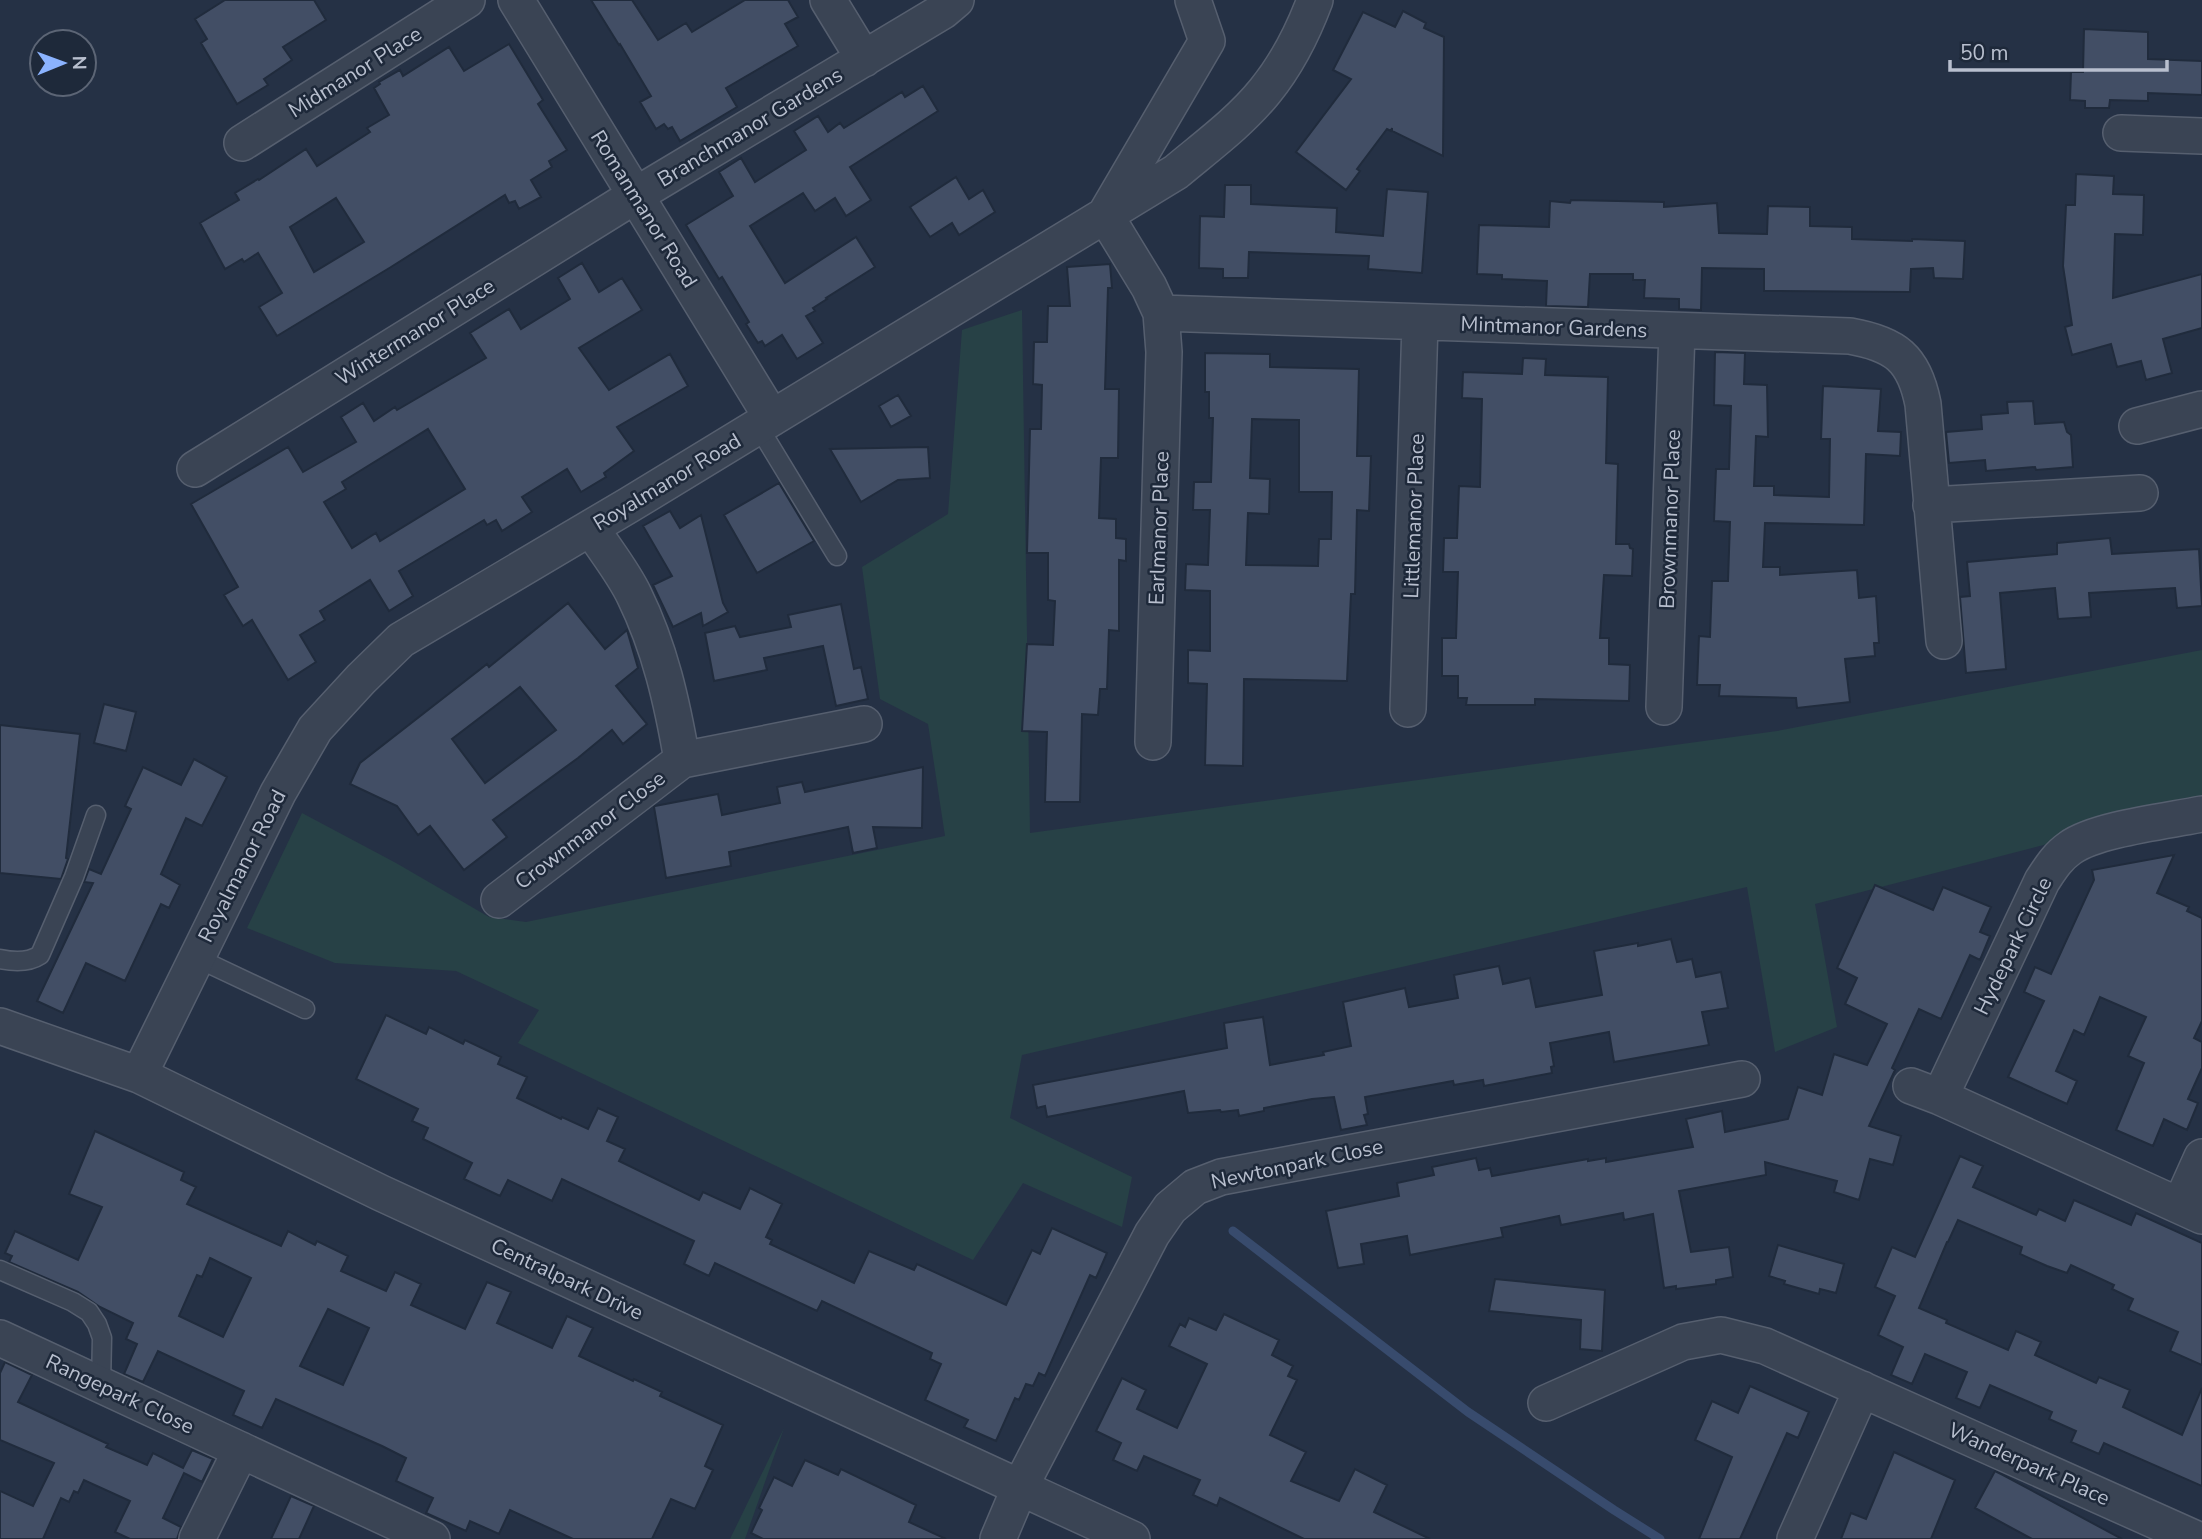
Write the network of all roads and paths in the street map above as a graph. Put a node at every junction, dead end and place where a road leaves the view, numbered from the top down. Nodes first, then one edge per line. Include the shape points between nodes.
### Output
1 (467, 0) edge
2 (516, 0) edge
3 (828, 0) edge
4 (956, 0) edge
5 (1193, 0) edge
6 (1315, 0) edge
7 (864, 59) junction
8 (2121, 133) dead end
9 (2202, 136) edge
10 (242, 143) dead end
11 (636, 195) junction
12 (1105, 215) junction
13 (1161, 313) junction
14 (1420, 323) junction
15 (1677, 331) junction
16 (2202, 408) edge
17 (765, 422) junction
18 (2137, 426) dead end
19 (195, 470) dead end
20 (2140, 493) dead end
21 (1931, 505) junction
22 (591, 527) junction
23 (837, 556) dead end
24 (1944, 641) dead end
25 (1664, 707) dead end
26 (1408, 709) dead end
27 (864, 723) dead end
28 (1153, 742) dead end
29 (682, 760) junction
30 (2202, 814) edge
31 (96, 815) dead end
32 (499, 900) dead end
33 (197, 958) junction
34 (0, 959) edge
35 (305, 1009) dead end
36 (0, 1026) edge
37 (139, 1075) junction
38 (1742, 1079) dead end
39 (2202, 1157) edge
40 (2191, 1211) edge
41 (0, 1270) edge
42 (0, 1338) edge
43 (101, 1385) junction
44 (1862, 1389) junction
45 (1546, 1403) dead end
46 (241, 1450) junction
47 (1020, 1487) junction
48 (197, 1539) edge
49 (432, 1539) edge
50 (998, 1539) edge
51 (1132, 1539) edge
52 (1795, 1539) edge
53 (2196, 1539) edge

1 - 10 street, Midmanor Place
2 - 11 street, Romanmanor Road
3 - 7 street, Branchmanor Gardens
4 - 7 street, Branchmanor Gardens
5 - 12 street via 1208,41
6 - 12 street, Royalmanor Road via 1305,27 1265,91 1230,127 1176,172
7 - 11 street, Branchmanor Gardens
8 - 9 street
11 - 17 street, Romanmanor Road
11 - 19 street, Wintermanor Place
12 - 13 street
12 - 17 street, Royalmanor Road
13 - 14 street, Mintmanor Gardens
13 - 28 street, Earlmanor Place via 1164,352
14 - 15 street, Mintmanor Gardens
14 - 26 street, Littlemanor Place
15 - 21 street, Mintmanor Gardens via 1850,336 1892,349 1908,365 1919,387
15 - 25 street, Brownmanor Place
16 - 18 street
17 - 22 street, Royalmanor Road
17 - 23 lane
20 - 21 street
21 - 24 street, Mintmanor Gardens
22 - 29 street, Crownmanor Close via 633,593 653,636 670,693
22 - 33 street, Royalmanor Road via 401,640 315,729 278,793
27 - 29 street, Crownmanor Close
29 - 32 street, Crownmanor Close
30 - 40 street, Hydepark Circle via 2091,838 2054,862 1926,1092
31 - 34 lane via 40,955 32,960
33 - 35 lane
33 - 37 street, Royalmanor Road
36 - 37 street, Centralpark Drive
37 - 47 street, Centralpark Drive via 381,1193
38 - 47 street, Newtonpark Close via 1221,1177 1195,1187 1170,1209 1153,1234
39 - 40 street, Hydepark Circle
41 - 43 lane via 89,1312 102,1338
42 - 43 street, Rangepark Close
43 - 46 street, Rangepark Close
44 - 45 street, Wanderpark Place via 1765,1346 1721,1335 1683,1342
44 - 52 street
44 - 53 street, Wanderpark Place
46 - 48 street
46 - 49 street, Rangepark Close
47 - 50 street, Newtonpark Close
47 - 51 street, Centralpark Drive

